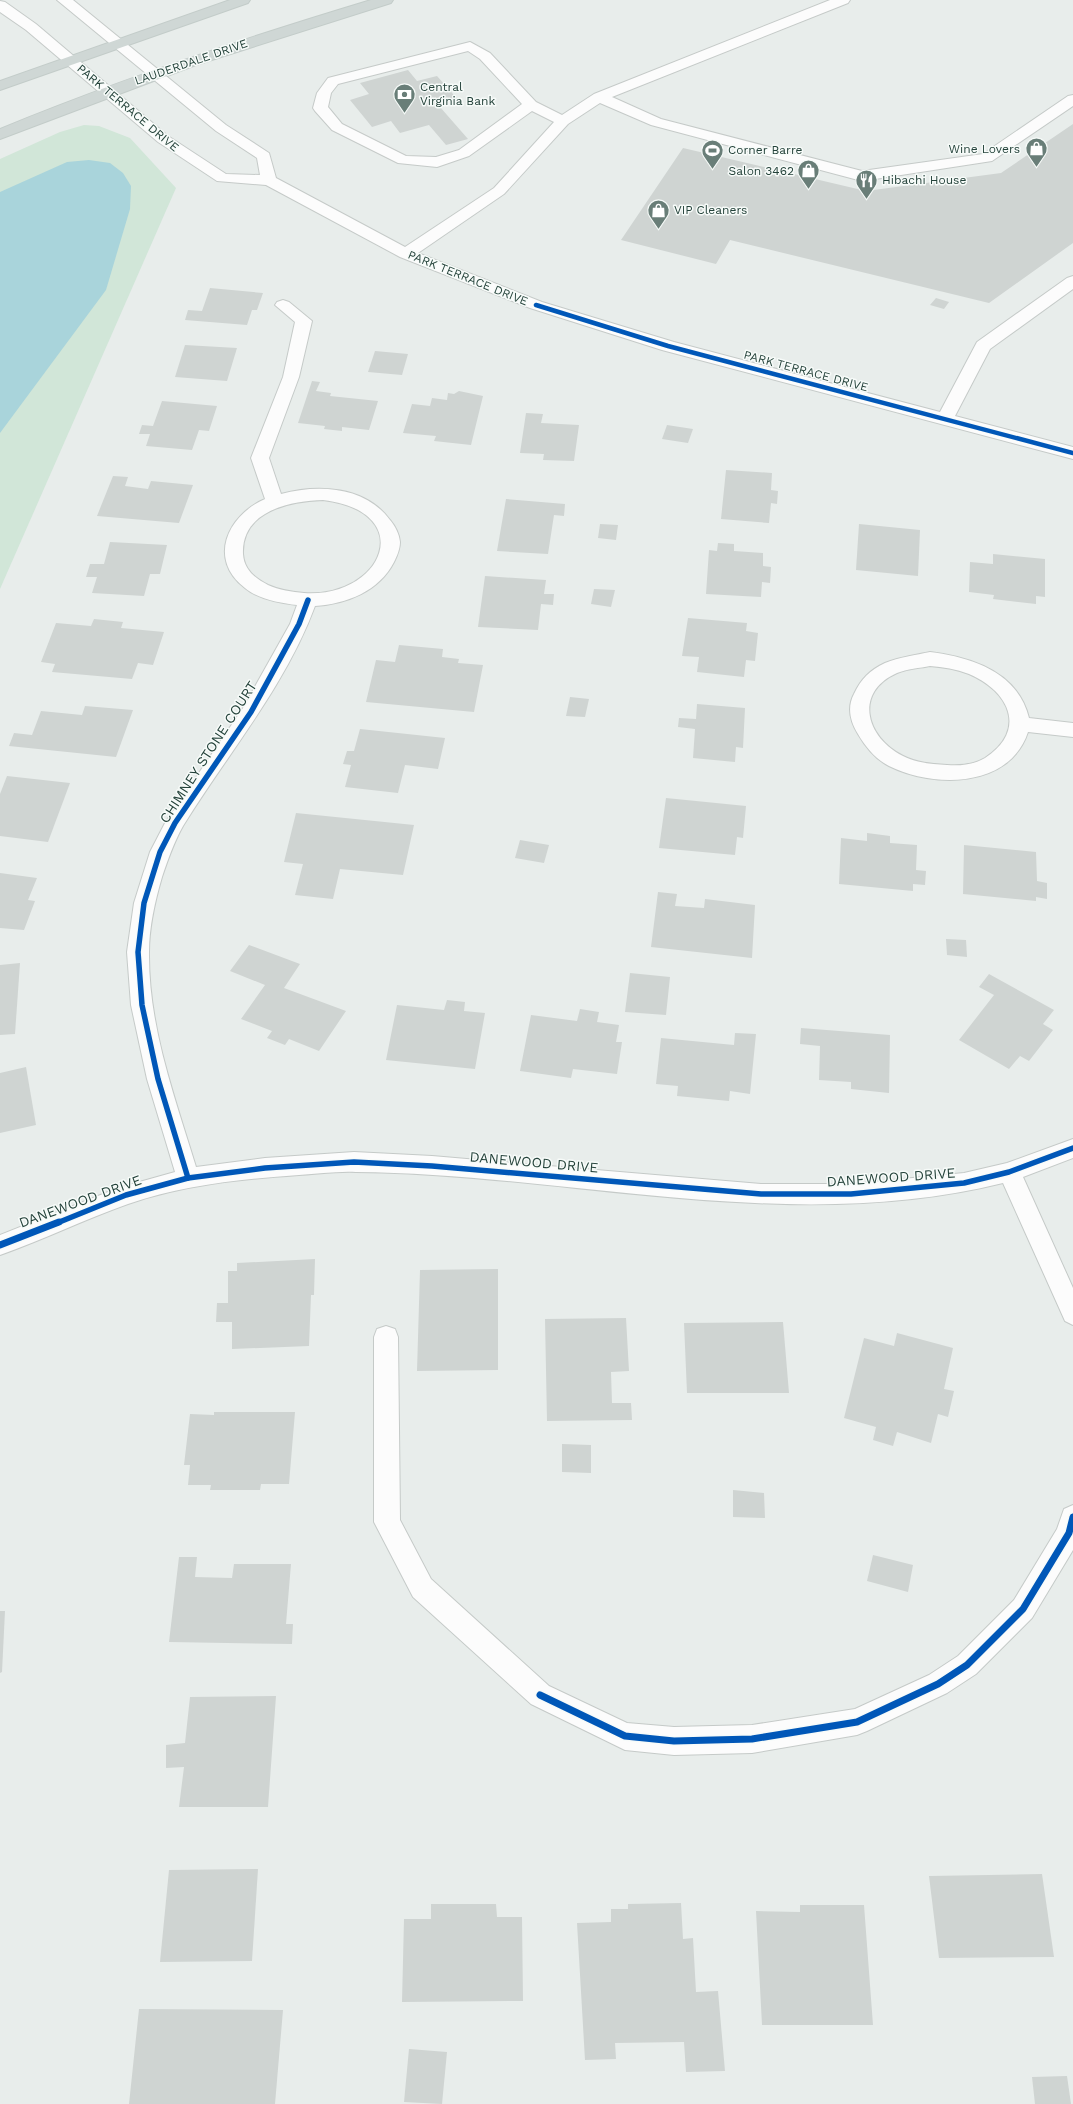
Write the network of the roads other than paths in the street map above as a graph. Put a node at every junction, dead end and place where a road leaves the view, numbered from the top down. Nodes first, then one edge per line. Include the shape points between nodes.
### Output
1 (64, 0) edge
2 (243, 0) edge
3 (386, 0) edge
4 (844, 0) edge
5 (825, 3) edge
6 (0, 5) edge
7 (119, 43) junction
8 (70, 60) junction
9 (155, 74) junction
10 (0, 86) edge
11 (108, 91) junction
12 (599, 97) junction
13 (1073, 99) edge
14 (531, 105) junction
15 (563, 121) junction
16 (0, 134) edge
17 (269, 180) junction
18 (406, 254) junction
19 (1073, 281) edge
20 (283, 305) dead end
21 (945, 419) junction
22 (1073, 453) edge
23 (275, 502) junction
24 (308, 600) junction
25 (1020, 724) junction
26 (1073, 730) edge
27 (1073, 1148) edge
28 (1009, 1172) junction
29 (188, 1178) junction
30 (0, 1245) edge
31 (1073, 1314) edge
32 (386, 1337) dead end
33 (1073, 1518) edge

1 - 7 street
2 - 7 main road
3 - 9 main road, LAUDERDALE DRIVE via 294,27
4 - 5 street
5 - 12 street
6 - 8 street, PARK TERRACE DRIVE via 31,26
7 - 8 main road
7 - 9 street
8 - 10 main road
8 - 11 street, PARK TERRACE DRIVE
9 - 11 main road, LAUDERDALE DRIVE
9 - 17 street via 221,128 264,156
11 - 16 main road, LAUDERDALE DRIVE
11 - 17 street, PARK TERRACE DRIVE via 163,139 222,178
12 - 13 street via 656,122 862,176 987,158
12 - 15 street
14 - 14 street via 464,153 437,162 403,160 337,127 320,108 324,93 333,80 470,46 484,56
14 - 15 street
15 - 18 street via 499,191
17 - 18 street, PARK TERRACE DRIVE
18 - 21 street, PARK TERRACE DRIVE via 536,305 668,346
19 - 21 street via 983,346
20 - 23 street via 304,321 291,377 260,458
21 - 22 street, PARK TERRACE DRIVE
23 - 24 street via 255,512 240,527 233,544 234,561 243,577 260,589 282,597
23 - 24 street via 304,495 323,494 348,498 370,508 384,522 391,539 389,557 378,574 360,588 335,597
24 - 29 street, CHIMNEY STONE COURT via 299,624 251,712 175,823 160,852 144,903 138,952 142,1005 158,1079
25 - 25 street via 1017,708 1007,692 993,678 974,668 930,659 908,661 889,667 873,677 863,691 858,706 860,722 868,738 882,752 901,764 946,774 970,772 990,765 1006,754 1016,740
25 - 26 street
27 - 28 street, DANEWOOD DRIVE
28 - 29 street, DANEWOOD DRIVE via 964,1183 851,1194 761,1194 432,1166 354,1162 265,1168
28 - 31 street
29 - 30 street, DANEWOOD DRIVE via 126,1195
32 - 33 street via 387,1522 422,1588 540,1694 625,1736 674,1741 752,1739 857,1722 938,1684 967,1664 1023,1609 1069,1533

